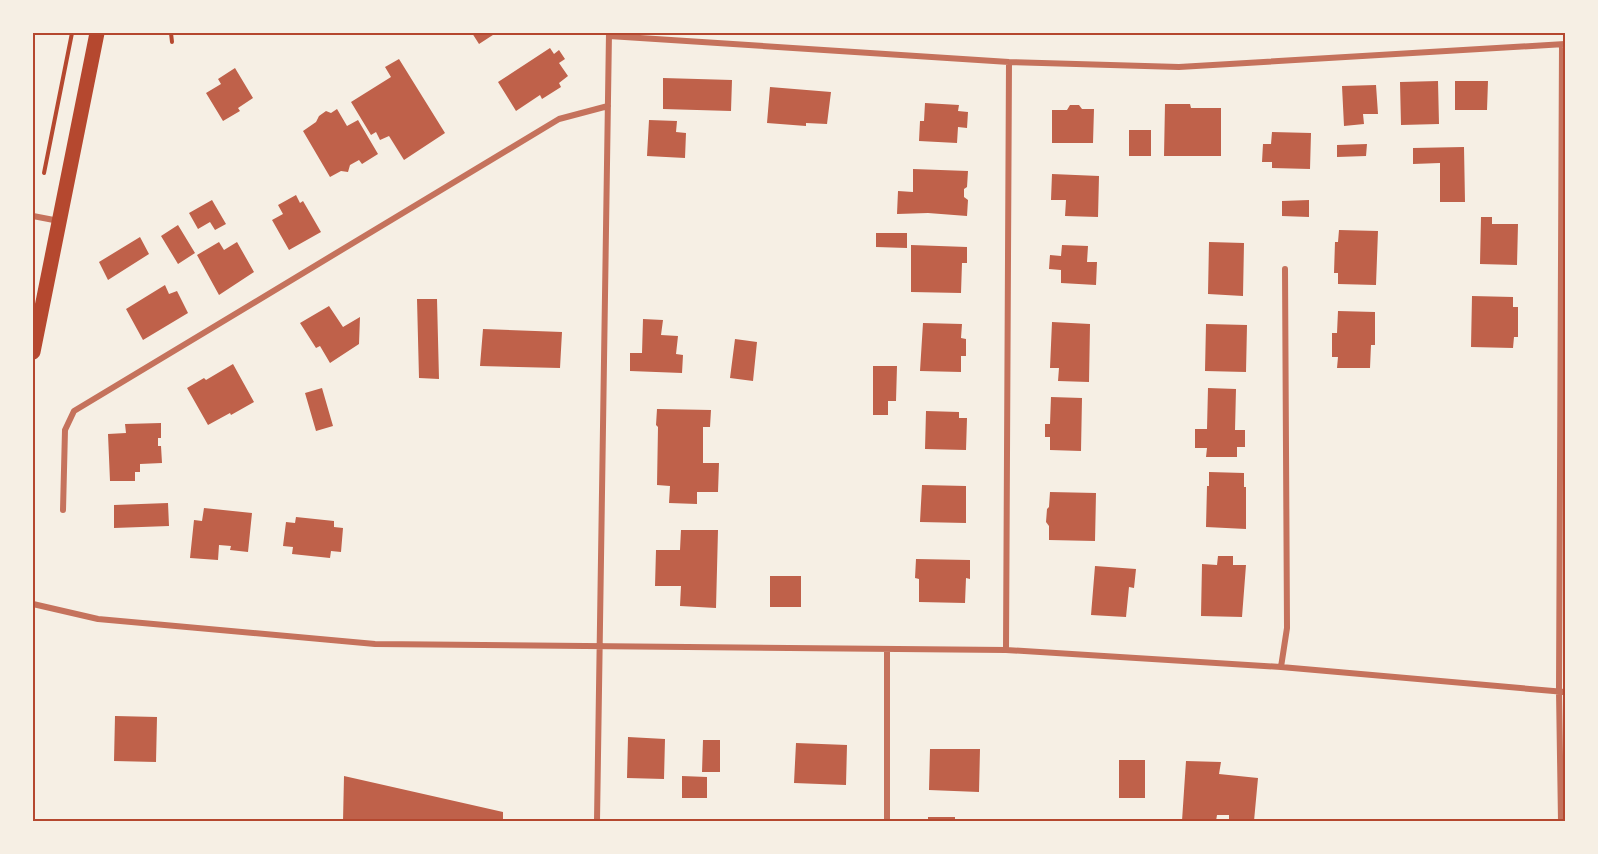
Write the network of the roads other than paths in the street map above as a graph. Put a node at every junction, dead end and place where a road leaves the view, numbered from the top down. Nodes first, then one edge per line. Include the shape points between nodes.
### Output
1 (97, 33) edge
2 (609, 35) edge
3 (1563, 45) edge
4 (1010, 62) junction
5 (608, 106) junction
6 (33, 216) edge
7 (60, 221) junction
8 (1285, 268) dead end
9 (33, 352) edge
10 (63, 510) dead end
11 (33, 604) edge
12 (600, 646) junction
13 (887, 650) junction
14 (1006, 650) junction
15 (1281, 667) junction
16 (1562, 691) edge
17 (597, 821) edge
18 (886, 821) edge
19 (1561, 821) edge

1 - 7 main road
2 - 4 street
2 - 5 street
3 - 4 street via 1179,67
3 - 16 street
4 - 14 street
5 - 10 street via 560,119 74,411 65,430
5 - 12 street
6 - 7 street
7 - 9 main road
8 - 15 street via 1287,628
11 - 12 street via 98,619 375,644
12 - 13 street
12 - 17 street
13 - 14 street
13 - 18 street
14 - 15 street
15 - 16 street
16 - 19 street

